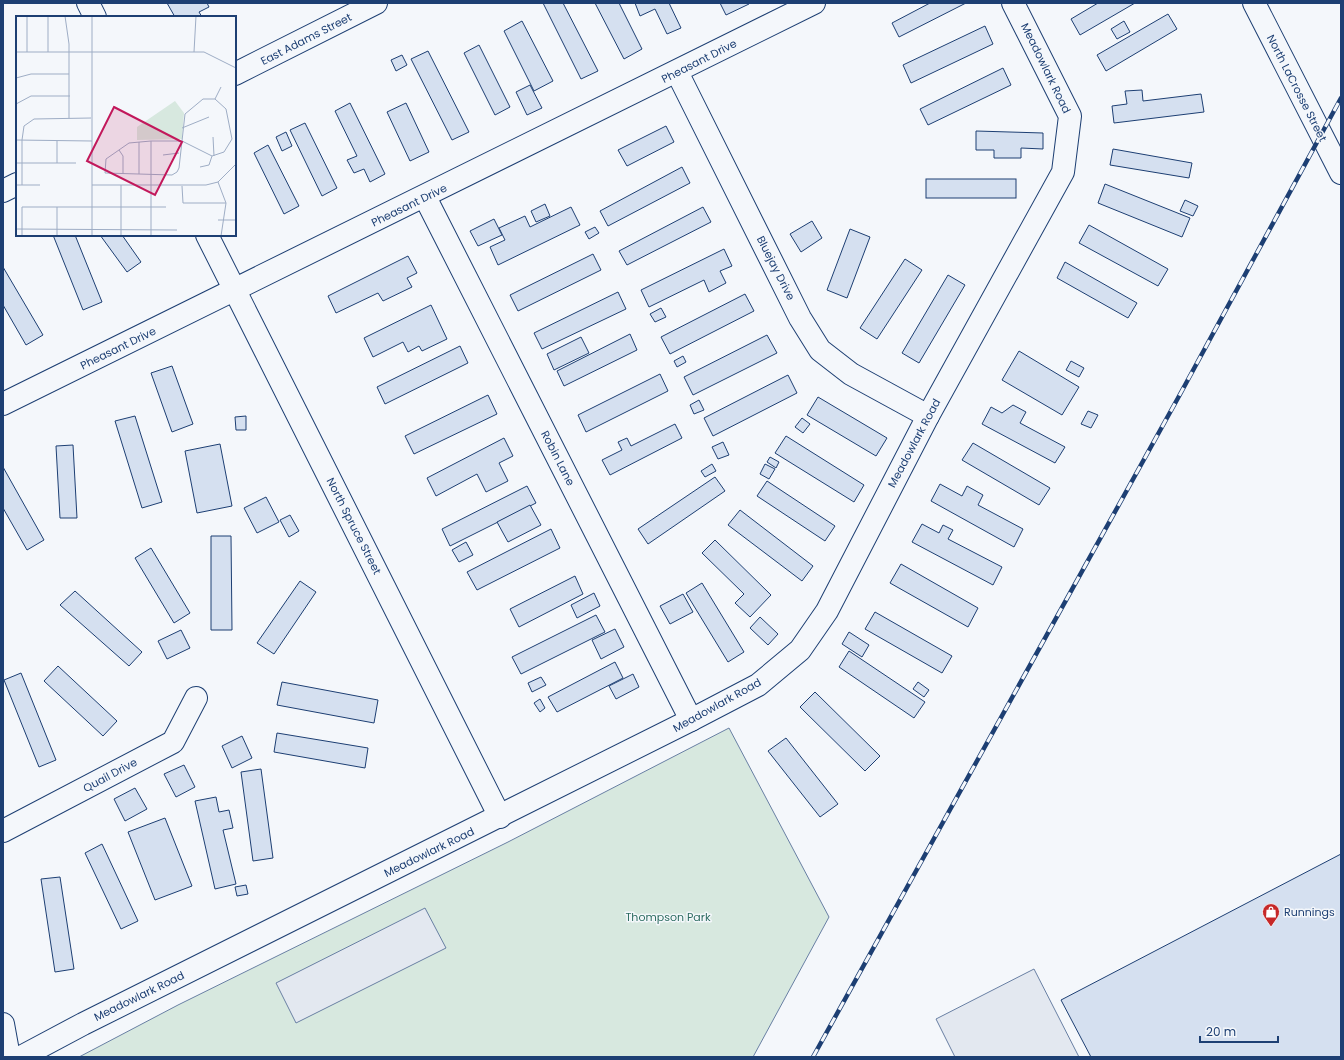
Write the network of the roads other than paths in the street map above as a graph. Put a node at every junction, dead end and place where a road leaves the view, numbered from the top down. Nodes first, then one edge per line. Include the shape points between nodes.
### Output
1 (88, 3) edge
2 (376, 3) edge
3 (814, 3) edge
4 (1013, 3) edge
5 (1254, 3) edge
6 (94, 16) edge
7 (677, 72) junction
8 (236, 73) edge
9 (1341, 173) edge
10 (16, 184) edge
11 (3, 191) edge
12 (425, 197) junction
13 (208, 236) edge
14 (235, 290) junction
15 (3, 404) edge
16 (928, 416) junction
17 (196, 698) dead end
18 (691, 720) junction
19 (500, 817) junction
20 (3, 831) edge
21 (3, 1024) edge
22 (9, 1057) edge
23 (21, 1057) edge

1 - 6 street
2 - 8 street, East Adams Street
3 - 7 street, Pheasant Drive
4 - 16 street, Meadowlark Road via 1070,116 1063,172
5 - 9 street, North LaCrosse Street
7 - 12 street, Pheasant Drive
7 - 16 street, Bluejay Drive via 800,318 820,350 851,374
10 - 11 street
12 - 14 street, Pheasant Drive
12 - 18 street, Robin Lane
13 - 14 street, North Spruce Street
14 - 15 street, Pheasant Drive
14 - 19 street, North Spruce Street
16 - 18 street, Meadowlark Road via 826,612 800,650 758,684
17 - 20 street, Quail Drive via 173,742
18 - 19 street, Meadowlark Road
19 - 23 street, Meadowlark Road
21 - 22 street

